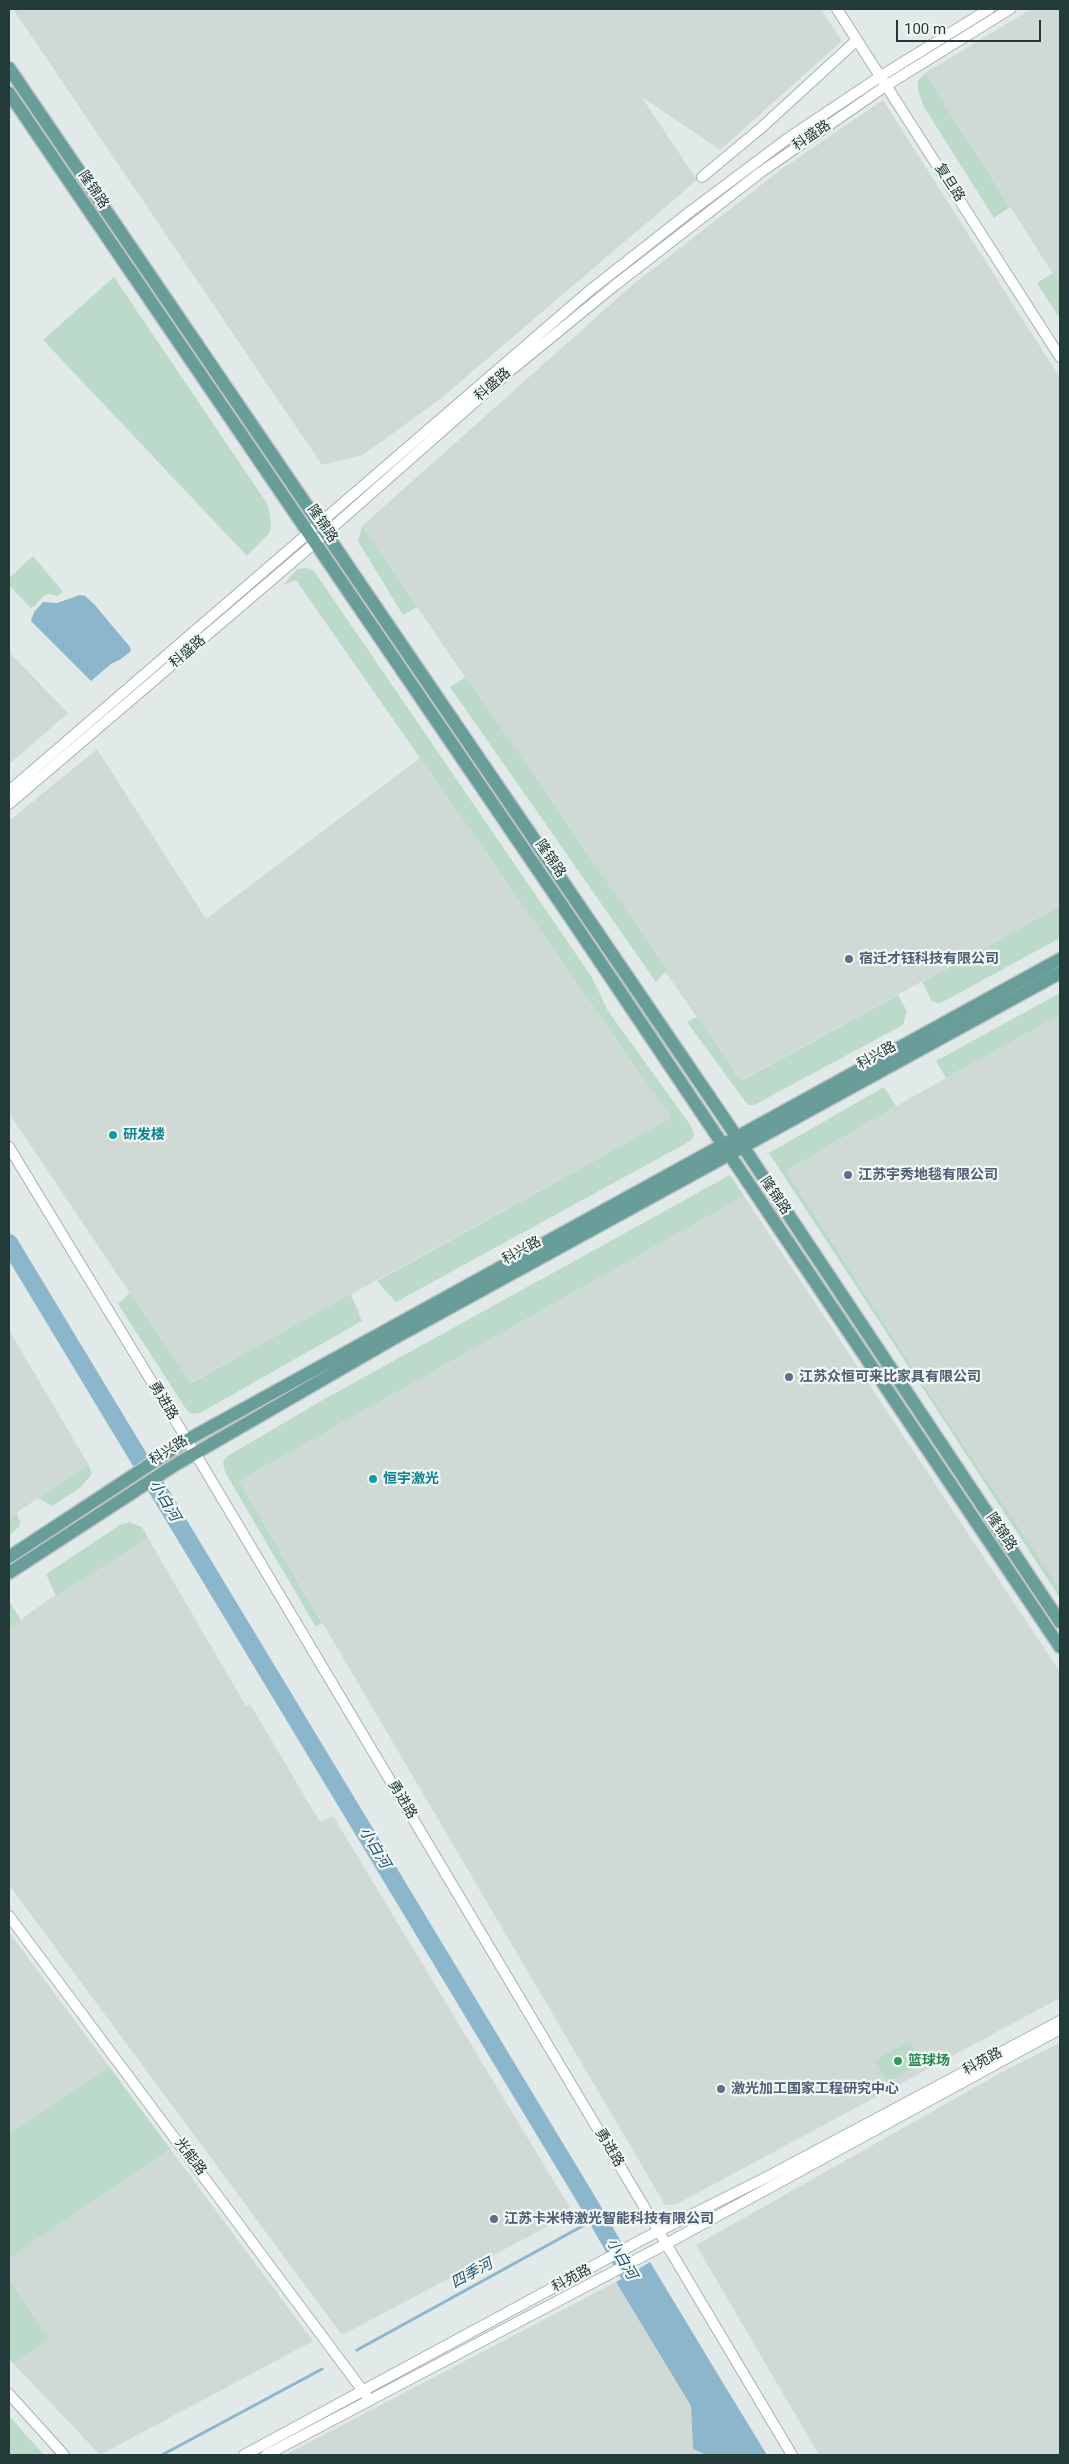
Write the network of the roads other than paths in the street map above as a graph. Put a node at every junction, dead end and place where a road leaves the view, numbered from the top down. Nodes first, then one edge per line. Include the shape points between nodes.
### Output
1 (837, 9) edge
2 (989, 9) edge
3 (1010, 9) edge
4 (857, 40) junction
5 (9, 68) edge
6 (881, 76) junction
7 (887, 85) junction
8 (9, 93) edge
9 (702, 177) dead end
10 (1060, 357) edge
11 (318, 533) junction
12 (9, 791) edge
13 (9, 804) edge
14 (1060, 959) edge
15 (1060, 973) edge
16 (739, 1142) junction
17 (9, 1147) edge
18 (726, 1149) junction
19 (187, 1440) junction
20 (195, 1453) junction
21 (9, 1557) edge
22 (9, 1573) edge
23 (1060, 1622) edge
24 (1060, 1647) edge
25 (9, 1916) edge
26 (1060, 2021) edge
27 (1060, 2029) edge
28 (658, 2231) junction
29 (666, 2244) junction
30 (9, 2394) edge
31 (366, 2396) junction
32 (64, 2455) edge
33 (244, 2455) edge
34 (266, 2455) edge
35 (792, 2455) edge

1 - 4 street, 复旦路
2 - 6 street, 科盛路
3 - 7 street, 科盛路
4 - 6 street, 复旦路
4 - 9 street
5 - 11 main road, 隆锦路
6 - 7 street, 复旦路
6 - 11 street, 科盛路 via 740,174 596,286 478,385
7 - 10 street, 复旦路
7 - 11 street, 科盛路 via 755,176 614,286
8 - 11 main road, 隆锦路
11 - 12 street, 科盛路
11 - 13 street, 科盛路
11 - 16 main road, 隆锦路
11 - 18 main road, 隆锦路
14 - 16 main road, 科兴路
15 - 16 main road, 科兴路
16 - 18 main road, 科兴路
16 - 23 main road, 隆锦路
17 - 19 street, 勇进路
18 - 19 main road, 科兴路
18 - 20 main road, 科兴路
18 - 24 main road, 隆锦路
19 - 20 street, 勇进路
19 - 21 main road, 科兴路
20 - 22 main road, 科兴路
20 - 28 street, 勇进路
25 - 31 street, 光能路
26 - 28 street, 科苑路 via 767,2177
27 - 29 street, 科苑路
28 - 29 street, 勇进路
28 - 31 street, 科苑路
29 - 31 street, 科苑路
29 - 35 street, 勇进路
30 - 32 street
31 - 33 street, 科苑路
31 - 34 street, 科苑路

